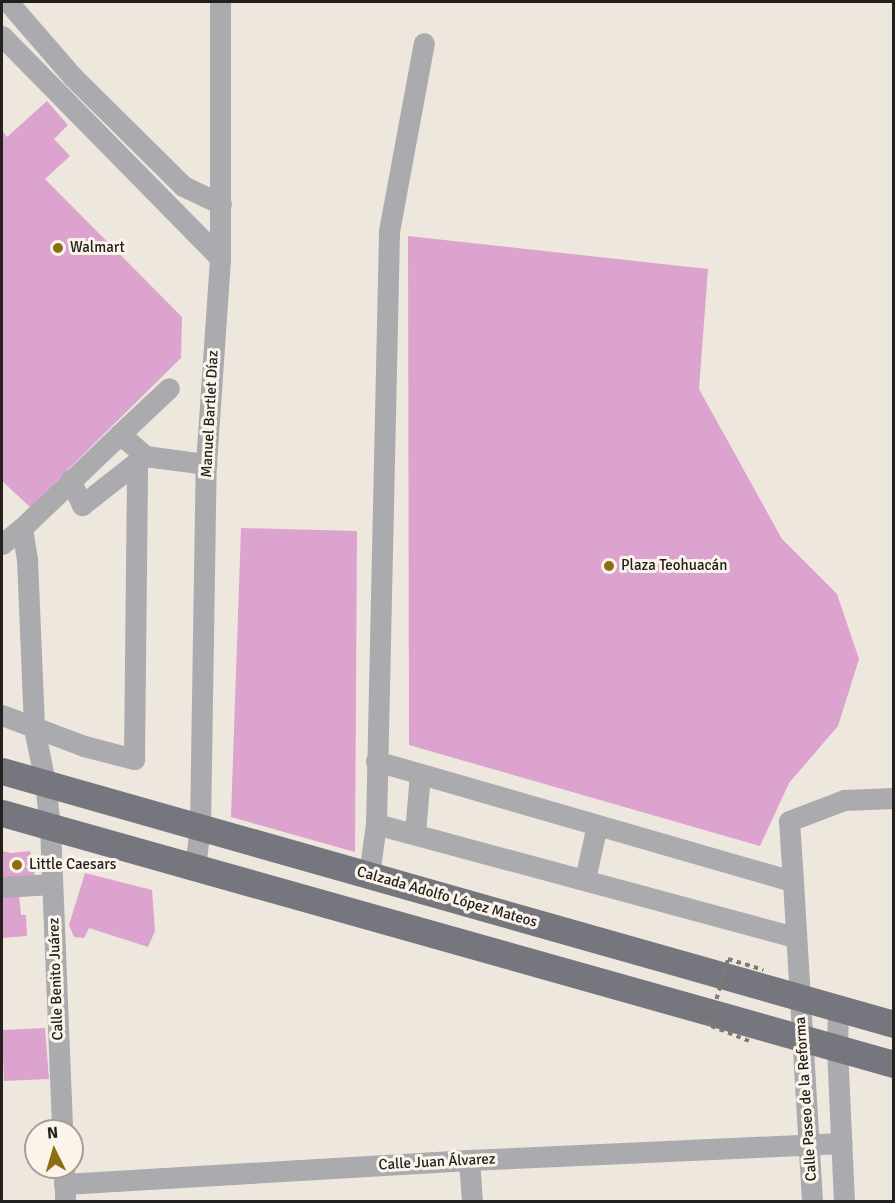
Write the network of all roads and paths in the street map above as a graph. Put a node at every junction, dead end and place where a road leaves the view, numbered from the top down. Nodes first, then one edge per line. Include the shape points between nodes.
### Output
1 (4, 2) edge
2 (220, 2) edge
3 (2, 36) edge
4 (424, 43) dead end
5 (221, 204) junction
6 (220, 258) junction
7 (169, 388) dead end
8 (120, 434) junction
9 (141, 460) junction
10 (206, 464) junction
11 (70, 480) junction
12 (22, 528) junction
13 (2, 544) edge
14 (2, 715) edge
15 (34, 728) junction
16 (376, 761) junction
17 (2, 771) edge
18 (420, 774) junction
19 (45, 782) junction
20 (894, 798) edge
21 (2, 813) edge
22 (376, 824) junction
23 (597, 825) junction
24 (50, 827) junction
25 (200, 827) junction
26 (415, 833) junction
27 (195, 867) junction
28 (369, 875) junction
29 (585, 879) junction
30 (793, 881) junction
31 (52, 884) junction
32 (2, 887) edge
33 (796, 936) junction
34 (763, 970) dead end
35 (799, 998) junction
36 (838, 1008) junction
37 (894, 1024) edge
38 (803, 1038) junction
39 (749, 1041) dead end
40 (837, 1048) junction
41 (894, 1064) edge
42 (62, 1119) edge
43 (842, 1143) junction
44 (809, 1144) junction
45 (470, 1160) junction
46 (64, 1184) edge
47 (472, 1202) edge
48 (812, 1202) edge
49 (844, 1202) edge

1 - 5 street via 183,186
2 - 5 street, Manuel Bartlet Díaz
3 - 6 street
4 - 16 street via 389,231
5 - 6 street, Manuel Bartlet Díaz
6 - 10 street, Manuel Bartlet Díaz
7 - 8 street
8 - 9 street
8 - 11 street
9 - 10 street
9 - 11 street via 82,505
9 - 15 street via 134,759
10 - 25 street, Manuel Bartlet Díaz
11 - 12 street
12 - 13 street
12 - 15 street, Calle Benito Juárez via 27,559
14 - 15 street
15 - 19 street, Calle Benito Juárez
16 - 18 street
16 - 22 street
17 - 19 main road, Calzada Adolfo López Mateos
18 - 23 street
18 - 26 street
19 - 24 street, Calle Benito Juárez
19 - 25 main road, Calzada Adolfo López Mateos
20 - 30 street, Calle Paseo de la Reforma via 844,800 789,821
21 - 24 main road
22 - 26 street
22 - 28 street
23 - 29 street
23 - 30 street
24 - 27 main road
24 - 31 street, Calle Benito Juárez
25 - 27 street, Manuel Bartlet Díaz
25 - 28 main road, Calzada Adolfo López Mateos
26 - 29 street
27 - 38 main road
28 - 35 main road, Calzada Adolfo López Mateos
29 - 33 street
30 - 33 street, Calle Paseo de la Reforma
31 - 32 street
31 - 42 street, Calle Benito Juárez
33 - 35 street, Calle Paseo de la Reforma
34 - 39 path, bridge via 728,959 709,1025
35 - 36 main road, Calzada Adolfo López Mateos
35 - 38 street, Calle Paseo de la Reforma
36 - 37 main road, Calzada Adolfo López Mateos
36 - 40 street
38 - 40 main road
38 - 44 street, Calle Paseo de la Reforma
40 - 41 main road
40 - 43 street
43 - 44 street, Calle Juan Álvarez
43 - 49 street
44 - 45 street, Calle Juan Álvarez
44 - 48 street, Calle Paseo de la Reforma
45 - 46 street, Calle Juan Álvarez
45 - 47 street

